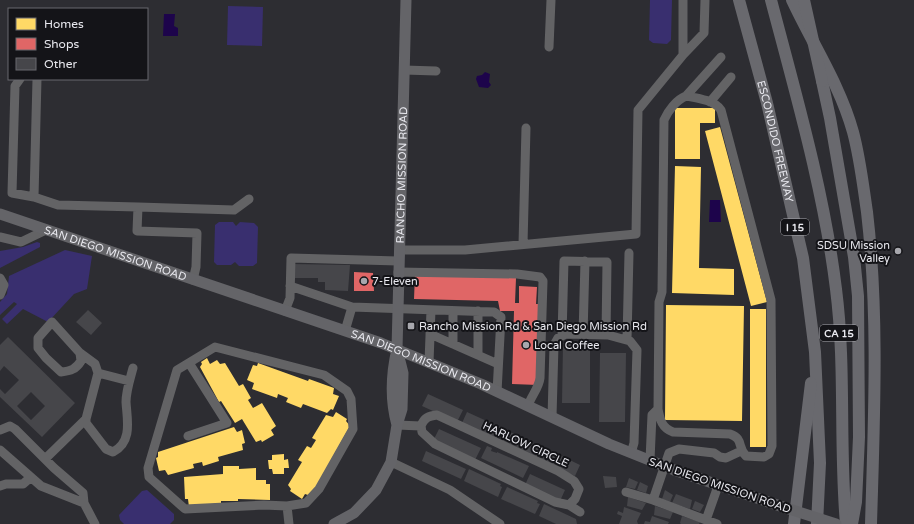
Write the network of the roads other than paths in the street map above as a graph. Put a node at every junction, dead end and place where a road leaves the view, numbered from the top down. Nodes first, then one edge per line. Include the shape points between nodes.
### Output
1 (406, 0) edge
2 (551, 0) edge
3 (684, 0) edge
4 (705, 0) edge
5 (739, 0) edge
6 (771, 0) edge
7 (792, 0) edge
8 (804, 0) edge
9 (812, 0) edge
10 (550, 47) dead end
11 (683, 55) junction
12 (721, 56) dead end
13 (404, 70) junction
14 (436, 71) dead end
15 (731, 77) dead end
16 (19, 80) edge
17 (37, 80) edge
18 (822, 81) junction
19 (686, 96) junction
20 (710, 102) junction
21 (526, 128) dead end
22 (34, 197) junction
23 (249, 200) dead end
24 (138, 207) junction
25 (0, 214) edge
26 (46, 230) junction
27 (0, 237) edge
28 (523, 244) junction
29 (629, 253) dead end
30 (398, 261) junction
31 (585, 261) junction
32 (0, 278) edge
33 (194, 280) junction
34 (290, 286) junction
35 (0, 295) edge
36 (352, 307) junction
37 (398, 309) junction
38 (431, 310) junction
39 (285, 311) junction
40 (453, 311) junction
41 (478, 312) junction
42 (345, 331) junction
43 (430, 334) junction
44 (584, 335) junction
45 (606, 335) junction
46 (562, 336) junction
47 (627, 340) junction
48 (453, 344) junction
49 (397, 349) junction
50 (815, 352) junction
51 (80, 353) junction
52 (478, 355) junction
53 (429, 362) junction
54 (189, 363) junction
55 (498, 364) junction
56 (133, 368) dead end
57 (98, 373) junction
58 (129, 381) junction
59 (497, 392) junction
60 (528, 406) junction
61 (658, 409) junction
62 (552, 417) junction
63 (86, 418) junction
64 (397, 425) junction
65 (421, 426) junction
66 (0, 430) edge
67 (188, 436) dead end
68 (0, 450) edge
69 (741, 451) junction
70 (631, 453) junction
71 (45, 459) junction
72 (650, 460) junction
73 (391, 462) junction
74 (665, 466) junction
75 (30, 477) junction
76 (0, 486) edge
77 (718, 486) junction
78 (626, 492) dead end
79 (653, 500) junction
80 (84, 503) junction
81 (568, 505) junction
82 (287, 506) junction
83 (580, 512) dead end
84 (706, 520) junction
85 (95, 524) edge
86 (289, 524) edge
87 (334, 524) edge
88 (500, 524) edge
89 (717, 524) edge
90 (794, 524) edge
91 (817, 524) edge
92 (836, 524) edge
93 (846, 524) edge
94 (852, 524) edge
95 (871, 524) edge

1 - 13 main road, RANCHO MISSION ROAD
2 - 10 street
3 - 11 street
4 - 11 street via 704,33
5 - 50 highway, ESCONDIDO FREEWAY / I 15 via 767,103 803,258
6 - 93 highway, CA 15 via 829,236 841,354 844,427 842,484
7 - 95 highway, bridge via 848,115 864,186 872,256 874,336
8 - 18 highway, bridge
9 - 18 highway, bridge via 820,46
11 - 28 street via 638,110 636,234
12 - 19 street
13 - 14 street
13 - 30 main road, RANCHO MISSION ROAD
15 - 20 street
16 - 22 street via 15,86 12,193
17 - 22 street
18 - 94 highway via 854,257 858,296 859,437 856,502
19 - 20 street
19 - 61 street via 677,102 664,120
20 - 69 street via 718,105 720,110 771,300 772,446 769,454 764,457 746,456
21 - 28 street
22 - 24 street via 58,205
23 - 24 street via 234,210
24 - 33 street via 137,231 197,233
25 - 26 main road, SAN DIEGO MISSION ROAD
26 - 27 street via 21,242
26 - 33 main road, SAN DIEGO MISSION ROAD
28 - 30 street
29 - 47 street
30 - 34 street via 291,258
30 - 37 main road, RANCHO MISSION ROAD
30 - 60 street via 540,277 540,383
31 - 44 street
31 - 45 street via 608,262
31 - 46 street via 564,261
32 - 35 street via 4,285
33 - 39 main road, SAN DIEGO MISSION ROAD
34 - 36 street
34 - 39 street via 290,298
36 - 37 street
36 - 42 street
37 - 38 street
37 - 49 main road, RANCHO MISSION ROAD
38 - 40 street
38 - 43 street
39 - 42 main road, SAN DIEGO MISSION ROAD
40 - 41 street
40 - 48 street
41 - 52 street
41 - 55 street via 494,312 500,317
42 - 49 main road, SAN DIEGO MISSION ROAD
43 - 48 street
43 - 53 street
44 - 45 street
44 - 46 street
45 - 47 street
46 - 62 street via 554,345
47 - 70 street via 637,350 634,442
48 - 52 street
49 - 53 main road, SAN DIEGO MISSION ROAD
49 - 64 main road, RANCHO MISSION ROAD via 403,373 402,410
50 - 90 highway
50 - 91 highway, ESCONDIDO FREEWAY / I 15 via 820,463
51 - 51 street via 52,322 38,338 38,348 61,372 77,367 81,361
51 - 57 street via 95,364
52 - 55 street
53 - 59 main road, SAN DIEGO MISSION ROAD
54 - 67 street via 227,423
54 - 82 street via 177,370 148,468 149,477 185,509
54 - 82 street via 215,347 324,375 347,391 351,399 353,429 346,443 319,489 306,503
55 - 59 street
56 - 58 street
57 - 58 street
57 - 63 street
58 - 63 street via 126,401 128,433 118,450 106,450 88,427
59 - 60 main road, SAN DIEGO MISSION ROAD
60 - 62 main road, SAN DIEGO MISSION ROAD
61 - 69 street via 663,426 667,430 730,434 740,441
61 - 72 street via 652,415
62 - 70 main road, SAN DIEGO MISSION ROAD
63 - 71 street
64 - 65 street
64 - 73 main road, RANCHO MISSION ROAD
65 - 81 street via 422,432 436,444 555,502
65 - 81 street, HARLOW CIRCLE via 429,416 436,415 558,471 574,481 579,489 575,499
66 - 71 street via 10,426 16,429
68 - 75 street
69 - 74 street via 726,458 714,453 679,449 669,453
70 - 72 main road, SAN DIEGO MISSION ROAD
71 - 80 street via 83,493
72 - 74 main road, SAN DIEGO MISSION ROAD
73 - 87 main road, RANCHO MISSION ROAD via 376,490 354,513
73 - 88 street via 450,490
74 - 77 main road, SAN DIEGO MISSION ROAD
74 - 79 street
75 - 76 street via 23,484
75 - 80 street via 41,486
77 - 84 street
77 - 92 main road, SAN DIEGO MISSION ROAD, bridge
78 - 79 street
79 - 84 street
80 - 85 street
81 - 83 street
82 - 86 street
84 - 89 street

